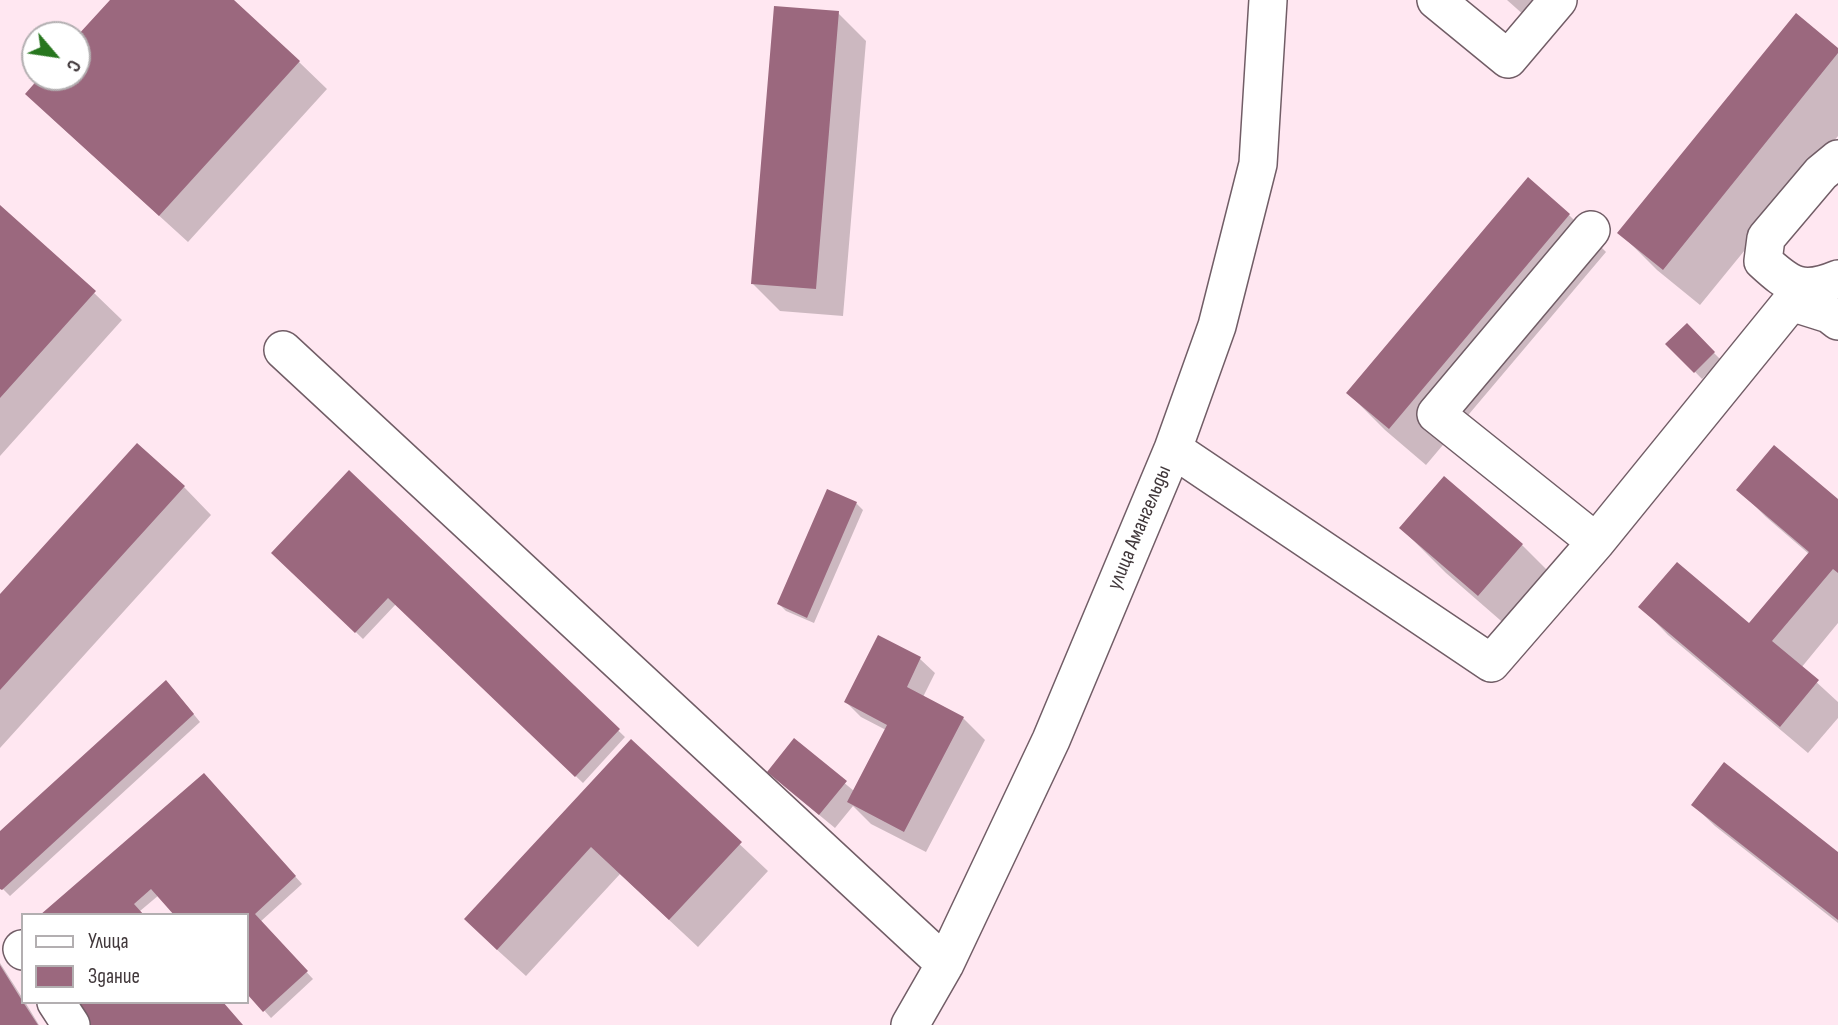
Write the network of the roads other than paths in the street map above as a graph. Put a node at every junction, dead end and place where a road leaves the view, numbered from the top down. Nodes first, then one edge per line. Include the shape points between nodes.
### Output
1 (1436, 0) edge
2 (1558, 0) edge
3 (1261, 3) edge
4 (1838, 159) edge
5 (1591, 230) dead end
6 (1836, 299) edge
7 (283, 349) dead end
8 (1173, 449) junction
9 (1596, 542) junction
10 (946, 964) junction
11 (57, 1004) edge
12 (71, 1025) edge
13 (910, 1025) edge

1 - 2 street via 1508,59
3 - 8 street, улица Амангельды via 1258,164 1217,326
4 - 6 street via 1766,237 1763,261 1799,287 1821,286
5 - 9 street via 1436,414
6 - 9 street via 1791,302
7 - 10 street
8 - 9 street via 1491,663
8 - 10 street, улица Амангельды via 1051,740
10 - 13 street, улица Амангельды
11 - 12 street

